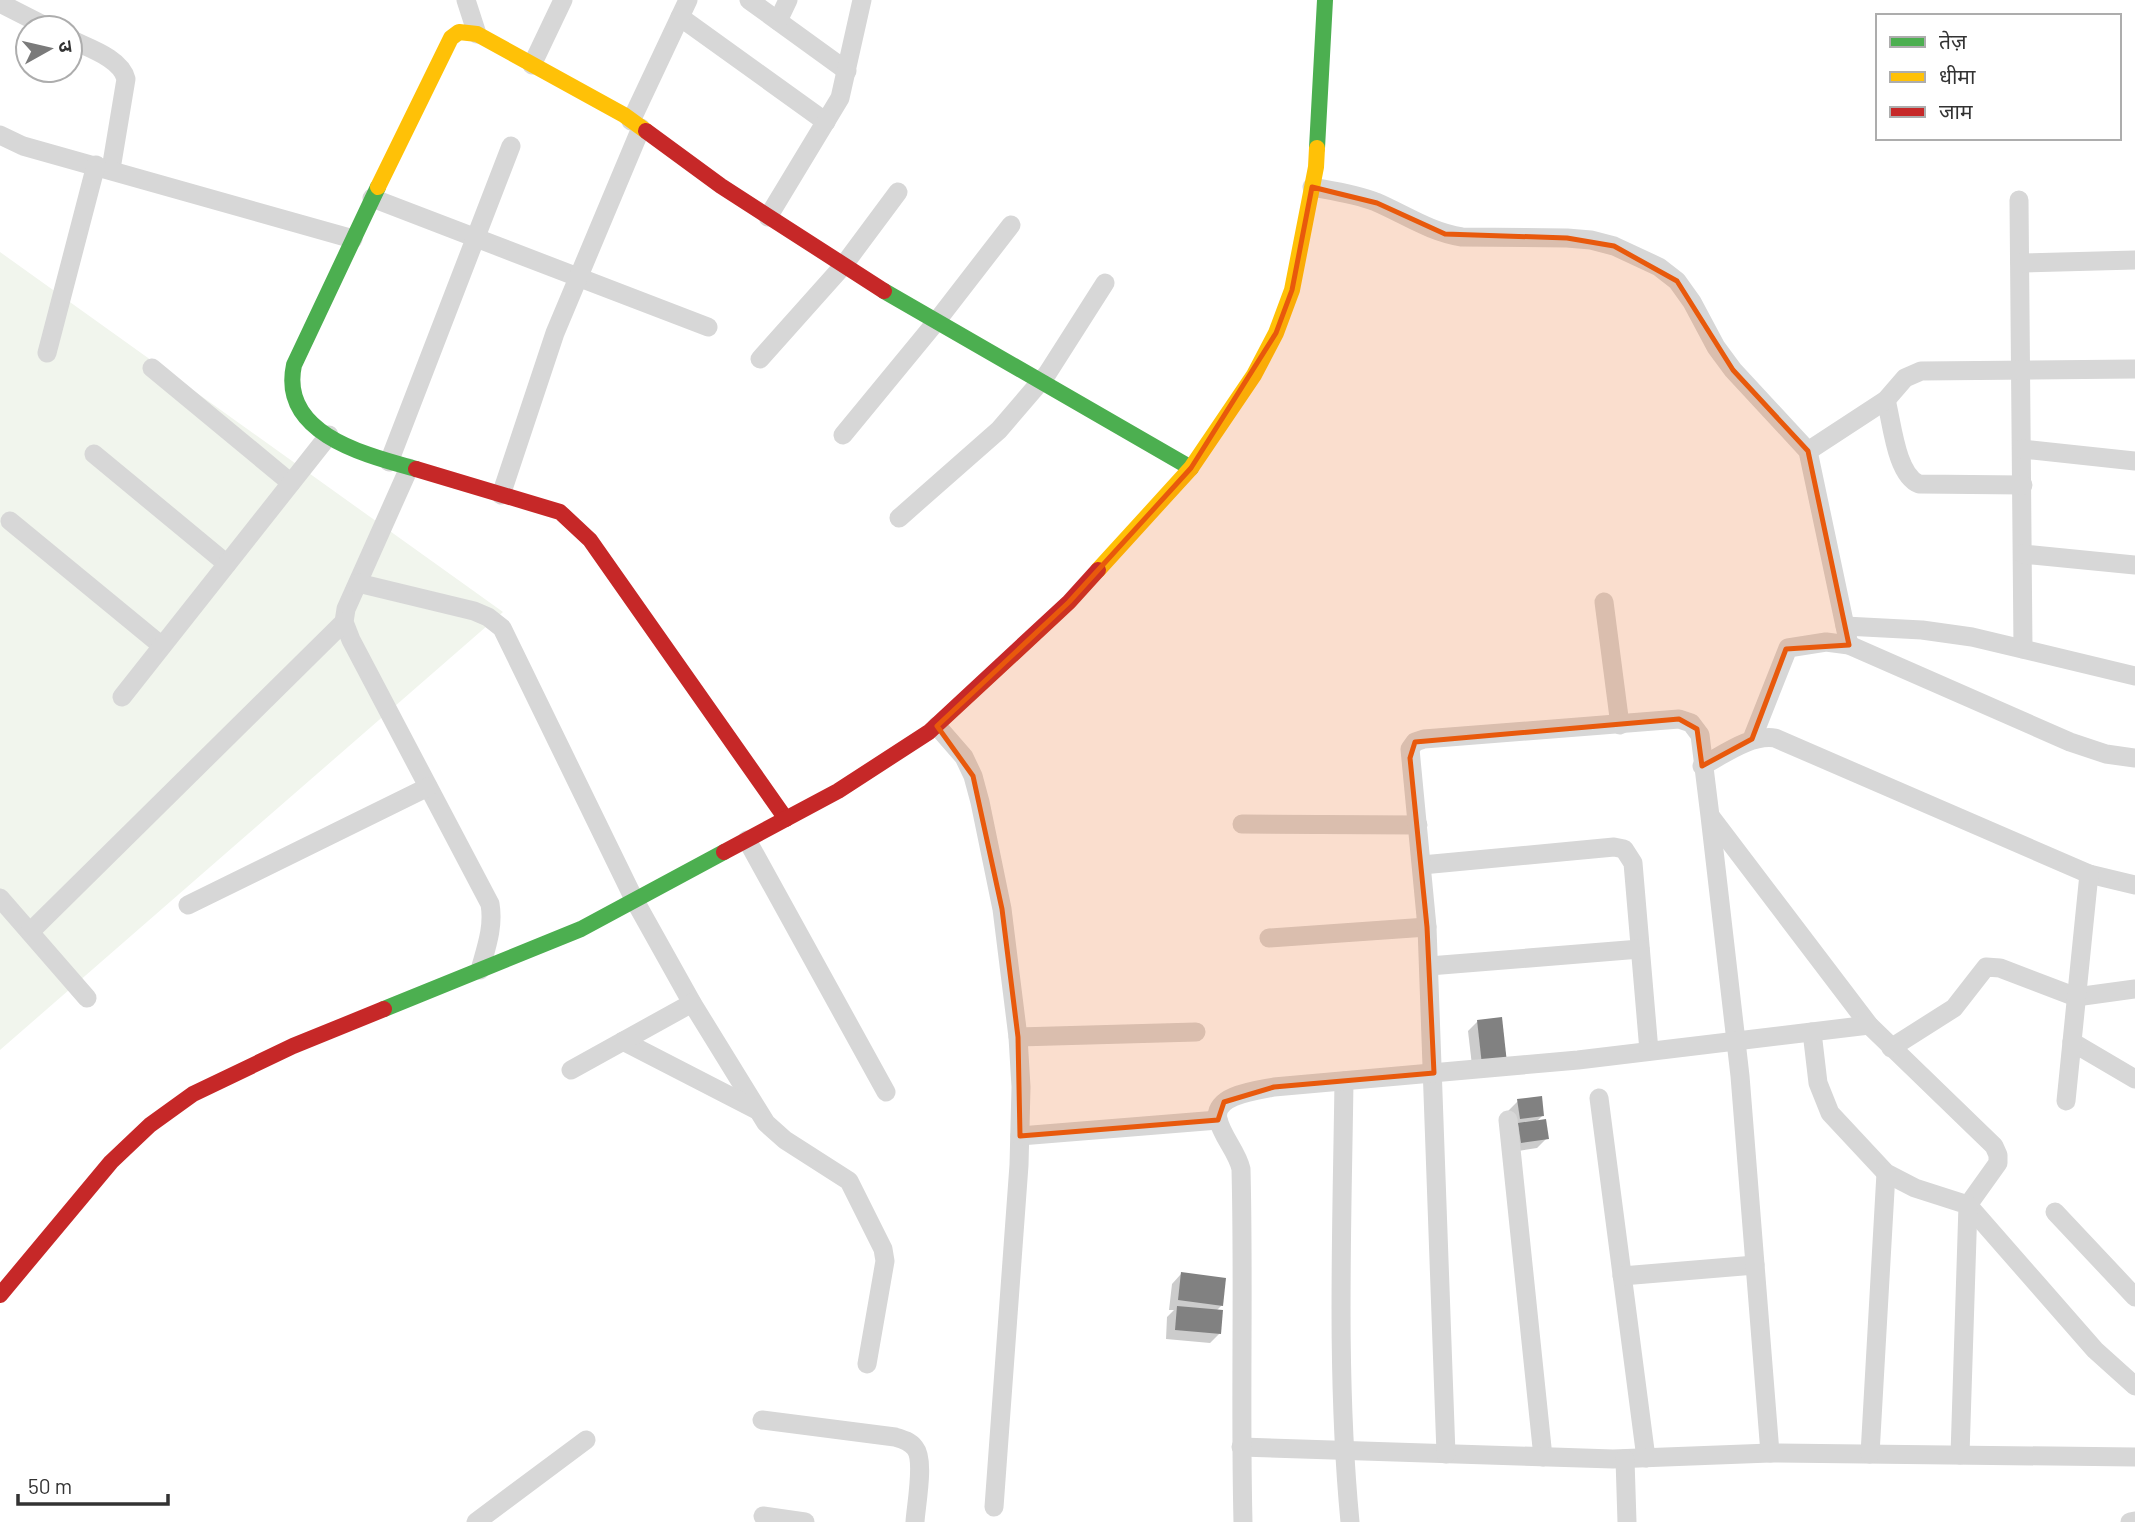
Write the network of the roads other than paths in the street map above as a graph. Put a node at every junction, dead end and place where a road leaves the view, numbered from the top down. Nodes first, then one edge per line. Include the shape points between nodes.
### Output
1 (467, 0) edge
2 (563, 0) edge
3 (749, 0) edge
4 (788, 0) edge
5 (862, 0) edge
6 (1325, 0) edge
7 (0, 1) edge
8 (684, 9) edge
9 (24, 14) edge
10 (778, 21) junction
11 (477, 34) junction
12 (84, 46) edge
13 (532, 65) junction
14 (847, 71) junction
15 (826, 122) junction
16 (636, 125) junction
17 (0, 135) edge
18 (511, 146) dead end
19 (104, 167) junction
20 (1312, 187) junction
21 (898, 192) dead end
22 (372, 198) junction
23 (2019, 200) dead end
24 (768, 217) junction
25 (1011, 225) dead end
26 (477, 237) junction
27 (353, 239) junction
28 (2135, 260) edge
29 (2020, 263) junction
30 (843, 266) junction
31 (579, 276) junction
32 (1105, 283) dead end
33 (936, 322) junction
34 (708, 327) dead end
35 (47, 353) dead end
36 (760, 359) dead end
37 (152, 368) dead end
38 (2135, 369) edge
39 (2021, 370) junction
40 (1039, 383) junction
41 (1886, 400) junction
42 (329, 435) junction
43 (843, 435) dead end
44 (2022, 449) junction
45 (1808, 451) junction
46 (94, 454) dead end
47 (2135, 461) edge
48 (389, 462) junction
49 (409, 468) junction
50 (1191, 468) junction
51 (291, 483) junction
52 (2022, 485) junction
53 (501, 495) junction
54 (899, 518) dead end
55 (9, 521) dead end
56 (2023, 554) junction
57 (227, 564) junction
58 (2135, 565) edge
59 (358, 583) junction
60 (1604, 602) dead end
61 (344, 622) junction
62 (1845, 626) junction
63 (1849, 645) junction
64 (162, 646) junction
65 (2023, 649) junction
66 (2135, 676) edge
67 (122, 697) dead end
68 (1620, 724) junction
69 (937, 726) junction
70 (1752, 739) junction
71 (2135, 758) edge
72 (1702, 766) junction
73 (428, 787) junction
74 (1710, 816) junction
75 (786, 819) junction
76 (1242, 824) dead end
77 (1418, 825) junction
78 (747, 840) junction
79 (1422, 865) junction
80 (2089, 874) junction
81 (2135, 885) edge
82 (0, 898) edge
83 (635, 901) junction
84 (188, 905) dead end
85 (1427, 927) junction
86 (30, 932) junction
87 (1269, 938) dead end
88 (1640, 949) junction
89 (1429, 966) junction
90 (480, 970) junction
91 (2135, 989) edge
92 (2076, 997) junction
93 (87, 998) dead end
94 (692, 1003) junction
95 (1869, 1025) junction
96 (1196, 1032) dead end
97 (1812, 1032) junction
98 (1018, 1037) junction
99 (623, 1041) junction
100 (1736, 1041) junction
101 (2072, 1042) junction
102 (1891, 1048) junction
103 (1649, 1051) junction
104 (571, 1070) dead end
105 (1434, 1073) junction
106 (2135, 1079) edge
107 (1344, 1081) junction
108 (886, 1092) dead end
109 (1600, 1098) dead end
110 (2066, 1101) dead end
111 (758, 1110) junction
112 (1218, 1120) junction
113 (1508, 1120) dead end
114 (1020, 1136) junction
115 (1886, 1173) junction
116 (1968, 1205) junction
117 (2055, 1212) dead end
118 (1755, 1265) junction
119 (1622, 1276) junction
120 (0, 1295) edge
121 (2135, 1297) edge
122 (867, 1364) dead end
123 (2135, 1386) edge
124 (762, 1420) dead end
125 (586, 1440) dead end
126 (1241, 1447) junction
127 (1343, 1450) junction
128 (1770, 1453) junction
129 (1446, 1454) junction
130 (1870, 1454) junction
131 (1961, 1455) junction
132 (1543, 1457) junction
133 (2135, 1457) edge
134 (1646, 1458) junction
135 (1625, 1459) junction
136 (994, 1507) dead end
137 (763, 1516) dead end
138 (476, 1522) edge
139 (805, 1522) edge
140 (915, 1522) edge
141 (1243, 1522) edge
142 (1350, 1522) edge
143 (1627, 1522) edge

1 - 11 street
2 - 13 street
3 - 10 street
4 - 10 street
5 - 14 street
6 - 20 street
7 - 9 street
8 - 15 street
8 - 16 street
10 - 14 street
11 - 13 street
11 - 22 street via 460,32 451,38
12 - 19 street via 117,63 126,79
13 - 16 street
14 - 15 street via 840,98
15 - 24 street
16 - 24 street
16 - 31 street
17 - 19 street via 23,146
18 - 26 street
19 - 27 street
19 - 35 street
20 - 45 street via 1358,196 1445,234 1591,240 1659,267 1677,281 1733,370
20 - 50 street via 1292,290 1276,333
21 - 30 street
22 - 26 street
22 - 27 street
23 - 29 street
24 - 30 street
25 - 33 street
26 - 31 street
26 - 48 street
27 - 42 street via 291,380 300,410
28 - 29 street
29 - 39 street
30 - 33 street
30 - 36 street
31 - 34 street
31 - 53 street
32 - 40 street
33 - 40 street
33 - 43 street
37 - 51 street
38 - 39 street
39 - 41 street via 1921,371 1905,378
39 - 44 street
40 - 50 street
40 - 54 street via 999,430
41 - 45 street
41 - 52 street via 1902,465 1912,481
42 - 48 street via 357,452
42 - 51 street
44 - 47 street
44 - 52 street
45 - 62 street
46 - 57 street
48 - 49 street
49 - 53 street
49 - 59 street
50 - 69 street via 1069,602
51 - 57 street
52 - 56 street
53 - 75 street via 560,512 590,540
55 - 64 street
56 - 58 street
56 - 65 street
57 - 64 street
59 - 61 street
59 - 83 street via 474,611 502,628
60 - 68 street
61 - 73 street
61 - 86 street
62 - 63 street
62 - 65 street via 1948,633
63 - 70 street via 1826,642 1788,648
63 - 71 street via 2070,742
64 - 67 street
65 - 66 street
68 - 72 street via 1679,719 1691,723 1700,735
68 - 77 street via 1415,742 1410,758
69 - 75 street
69 - 98 street via 964,757 980,802 1002,909
70 - 72 street
70 - 80 street via 1775,738
72 - 74 street
73 - 84 street
73 - 90 street via 490,904 490,932
74 - 95 street
74 - 100 street
75 - 78 street
76 - 77 street
77 - 79 street
78 - 83 street
78 - 108 street
79 - 85 street
79 - 88 street via 1624,849 1633,863
80 - 81 street
80 - 92 street
82 - 86 street
83 - 90 street via 581,929
83 - 94 street
85 - 87 street
85 - 89 street
86 - 93 street
88 - 89 street
88 - 103 street
89 - 105 street
90 - 120 street via 293,1046 193,1094 149,1125 111,1162
91 - 92 street
92 - 101 street
92 - 102 street via 1986,967 1954,1008
94 - 99 street
94 - 111 street
95 - 97 street
95 - 102 street
96 - 98 street
97 - 100 street
97 - 115 street via 1818,1083 1830,1113
98 - 114 street
99 - 104 street
99 - 111 street
100 - 103 street
100 - 118 street
101 - 106 street
101 - 110 street
102 - 116 street via 1994,1146 1996,1168
103 - 105 street
105 - 107 street
105 - 129 street
107 - 112 street via 1274,1087 1236,1096 1219,1107
107 - 127 street
109 - 119 street
111 - 122 street via 785,1140 849,1181 883,1249 885,1272
112 - 114 street
112 - 126 street via 1241,1169
113 - 132 street
114 - 136 street
115 - 116 street
115 - 130 street
116 - 123 street via 2095,1350
116 - 131 street
117 - 121 street
118 - 119 street
118 - 128 street
119 - 134 street
124 - 140 street via 908,1441 917,1449 920,1462
125 - 138 street
126 - 127 street
126 - 141 street
127 - 129 street
127 - 142 street
128 - 130 street
128 - 134 street
129 - 132 street
130 - 131 street
131 - 133 street
132 - 135 street
134 - 135 street
135 - 143 street
137 - 139 street

